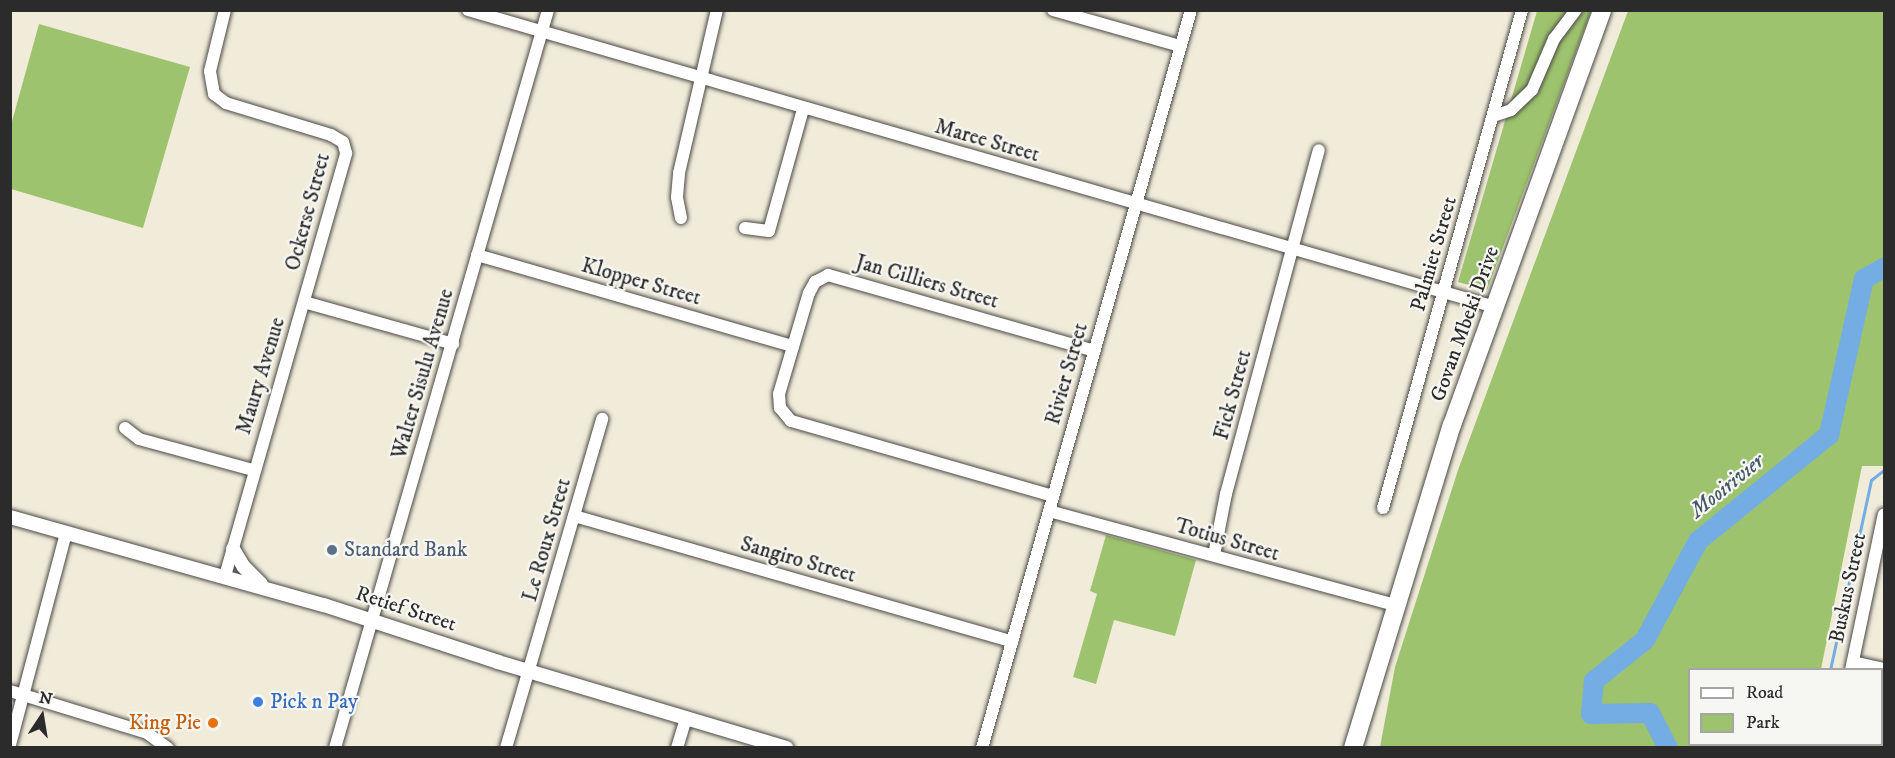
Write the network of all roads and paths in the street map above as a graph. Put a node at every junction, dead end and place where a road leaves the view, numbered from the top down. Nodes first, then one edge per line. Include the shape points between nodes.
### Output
1 (225, 10) edge
2 (468, 10) edge
3 (548, 10) edge
4 (717, 10) edge
5 (1053, 10) edge
6 (1191, 10) edge
7 (1522, 10) edge
8 (1602, 10) edge
9 (1570, 12) edge
10 (542, 31) junction
11 (1180, 46) junction
12 (701, 79) junction
13 (803, 108) junction
14 (1492, 116) junction
15 (1319, 150) dead end
16 (1136, 204) junction
17 (681, 218) dead end
18 (745, 228) dead end
19 (1294, 247) junction
20 (477, 255) junction
21 (1443, 292) junction
22 (304, 302) junction
23 (1494, 308) junction
24 (453, 344) junction
25 (793, 346) junction
26 (1094, 351) junction
27 (602, 419) dead end
28 (125, 429) dead end
29 (254, 470) junction
30 (1053, 496) junction
31 (1383, 508) dead end
32 (1049, 511) junction
33 (1884, 514) edge
34 (574, 516) junction
35 (10, 518) edge
36 (66, 533) junction
37 (233, 549) junction
38 (1214, 555) junction
39 (225, 576) junction
40 (264, 587) junction
41 (1395, 605) junction
42 (372, 620) junction
43 (1012, 642) junction
44 (1380, 656) junction
45 (1852, 666) edge
46 (1873, 668) edge
47 (528, 671) junction
48 (10, 691) edge
49 (25, 694) junction
50 (686, 719) junction
51 (164, 743) edge
52 (10, 745) edge
53 (335, 747) edge
54 (506, 747) edge
55 (677, 747) edge
56 (786, 747) edge
57 (982, 747) edge
58 (1353, 747) edge
59 (1365, 747) edge

1 - 22 street, Ockerse Street via 210,71 214,94 226,103 331,135 346,147 346,159
2 - 10 street, Maree Street
3 - 10 street, Walter Sisulu Avenue
4 - 12 street
5 - 11 street
6 - 11 street, Rivier Street
7 - 14 street, Palmiet Street
8 - 23 main road, Govan Mbeki Drive
9 - 14 street via 1532,90 1511,110
10 - 12 street, Maree Street
10 - 20 street, Walter Sisulu Avenue
11 - 16 street, Rivier Street
12 - 13 street, Maree Street
12 - 17 street via 679,173 677,197
13 - 16 street, Maree Street
13 - 18 street via 769,231
14 - 21 street, Palmiet Street
15 - 19 street, Fick Street
16 - 19 street, Maree Street
16 - 26 street, Rivier Street
19 - 21 street, Maree Street
19 - 38 street, Fick Street
20 - 24 street, Walter Sisulu Avenue
20 - 25 street, Klopper Street
21 - 23 street, Maree Street
21 - 31 street, Palmiet Street
22 - 24 street, Maury Avenue
22 - 29 street, Maury Avenue
23 - 41 main road, Govan Mbeki Drive
24 - 42 street, Walter Sisulu Avenue
25 - 26 street, Jan Cilliers Street via 812,287 828,275
25 - 30 street via 779,394 780,408 791,421
26 - 30 street, Rivier Street
27 - 34 street, Le Roux Street
28 - 29 street via 139,439
29 - 37 street, Maury Avenue
30 - 32 street, Rivier Street
32 - 38 street, Totius Street
32 - 43 street, Rivier Street
33 - 45 street, Buskus Street
34 - 43 street, Sangiro Street
34 - 47 street, Le Roux Street
35 - 36 street, Retief Street
36 - 39 street, Retief Street
36 - 49 street
37 - 39 street, Maury Avenue
37 - 40 street
38 - 41 street, Totius Street
39 - 40 street, Retief Street
40 - 42 street, Retief Street
41 - 44 main road, Govan Mbeki Drive
42 - 47 street, Retief Street
42 - 53 street, Walter Sisulu Avenue
43 - 57 street, Rivier Street
44 - 58 main road, Govan Mbeki Drive
44 - 59 main road, Govan Mbeki Drive
45 - 46 street
47 - 50 street, Retief Street
47 - 54 street, Le Roux Street
48 - 49 street
49 - 51 street
49 - 52 street
50 - 55 street
50 - 56 street, Retief Street

